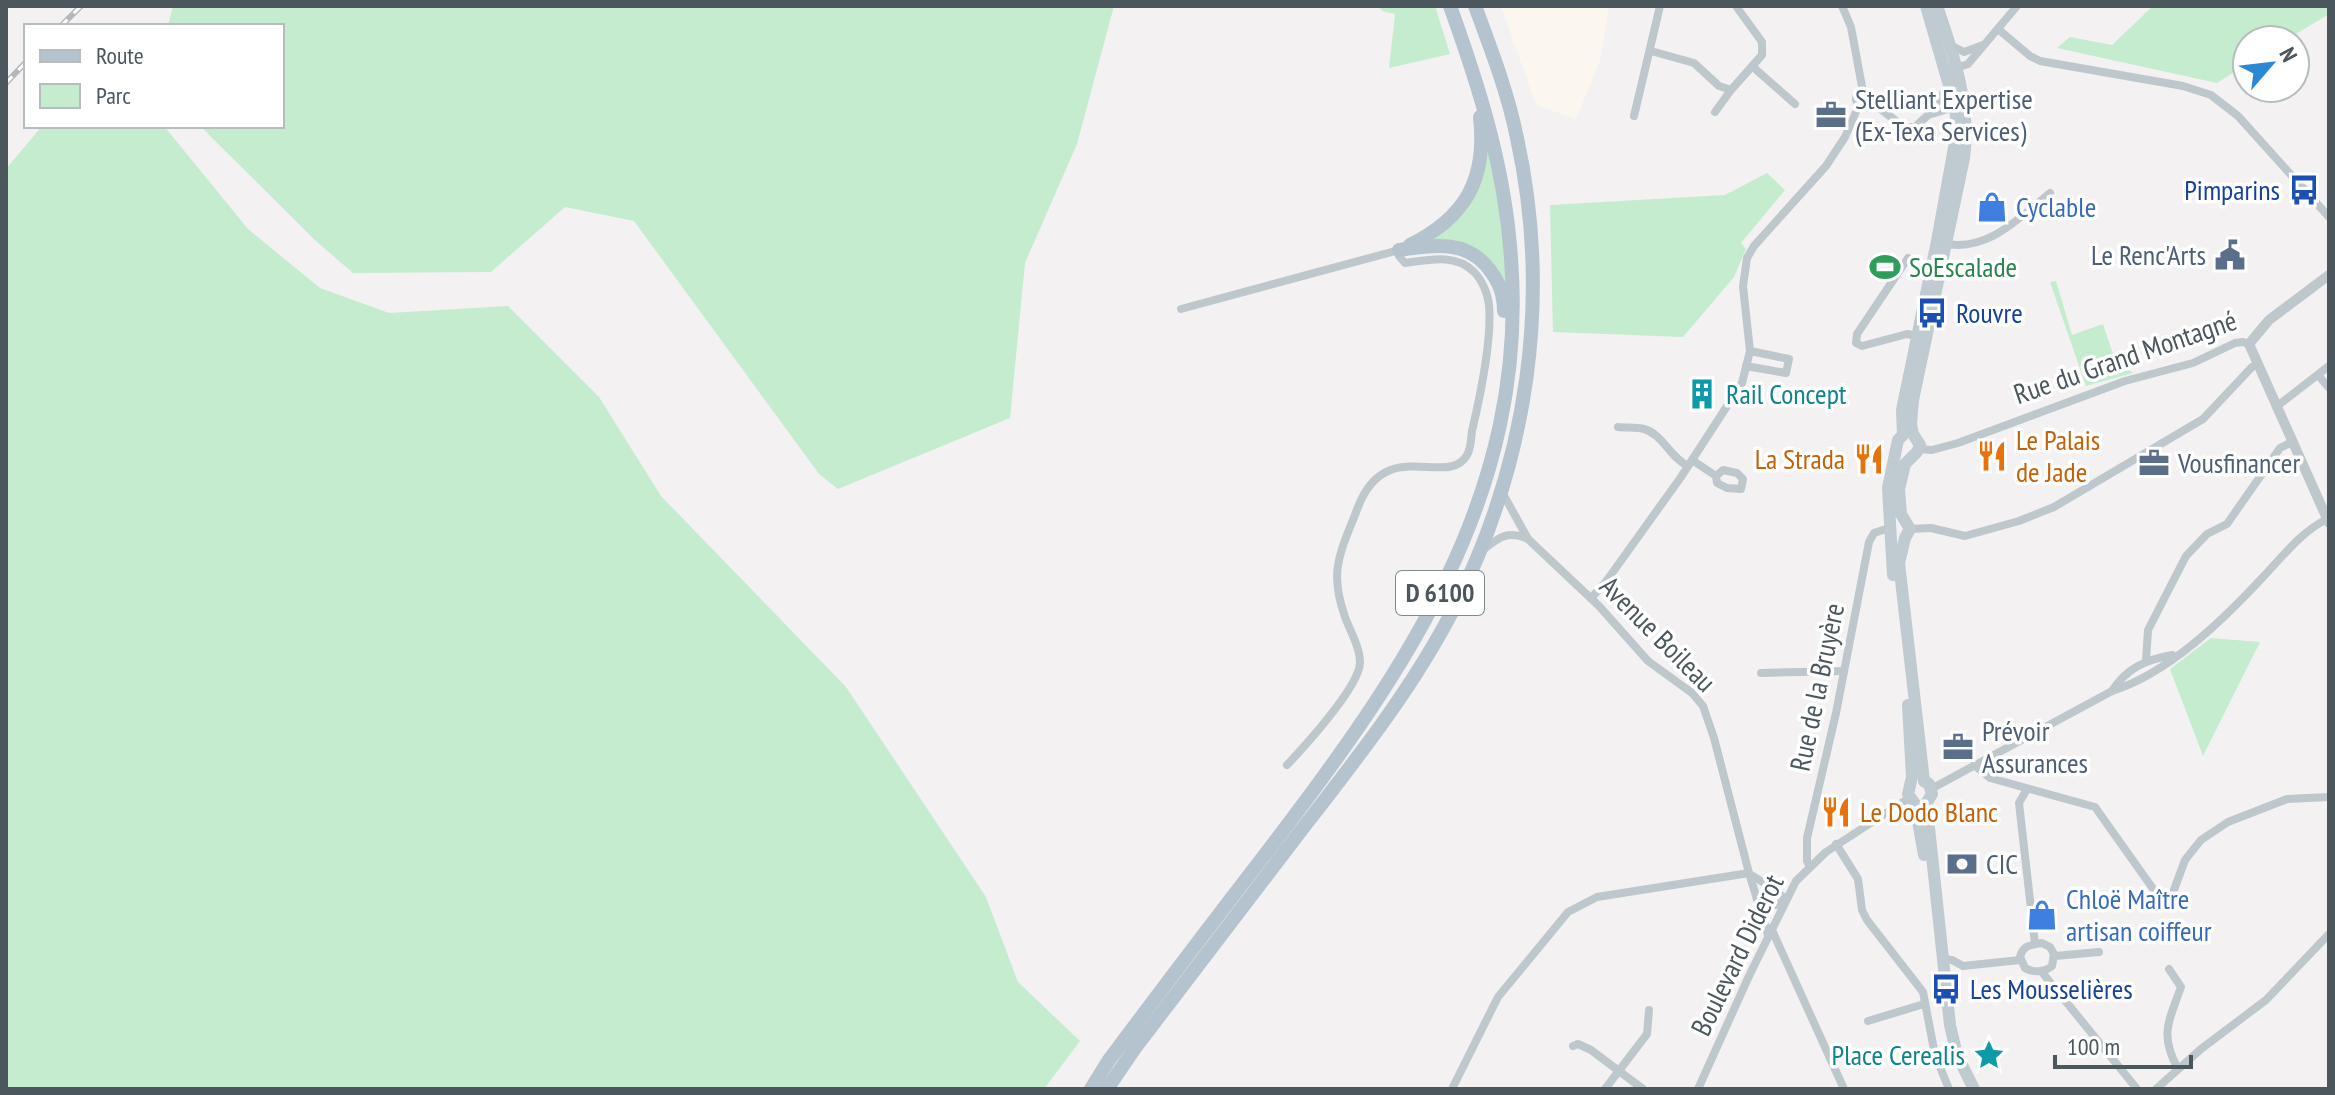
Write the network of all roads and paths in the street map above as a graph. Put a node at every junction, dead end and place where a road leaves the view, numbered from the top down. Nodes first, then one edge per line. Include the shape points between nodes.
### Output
1 (1450, 6) edge
2 (1475, 6) edge
3 (1660, 6) edge
4 (1736, 6) edge
5 (1842, 6) edge
6 (1927, 6) edge
7 (1937, 6) edge
8 (2017, 6) edge
9 (1998, 29) junction
10 (1651, 51) junction
11 (1753, 67) junction
12 (1956, 68) junction
13 (1473, 69) junction
14 (1731, 90) junction
15 (1863, 92) junction
16 (1870, 101) junction
17 (1795, 104) dead end
18 (1952, 104) junction
19 (1859, 105) junction
20 (1715, 112) dead end
21 (1634, 116) dead end
22 (2050, 193) dead end
23 (2329, 217) edge
24 (1942, 243) junction
25 (1399, 250) junction
26 (1908, 258) dead end
27 (2329, 275) edge
28 (1181, 309) dead end
29 (1922, 337) junction
30 (2249, 344) junction
31 (1750, 351) junction
32 (2258, 364) junction
33 (1746, 366) junction
34 (2329, 366) edge
35 (2318, 375) junction
36 (2329, 388) edge
37 (2276, 407) junction
38 (1618, 427) dead end
39 (1908, 434) junction
40 (1495, 441) junction
41 (2292, 442) junction
42 (1919, 449) junction
43 (1690, 463) junction
44 (1716, 476) dead end
45 (1502, 492) junction
46 (2328, 521) edge
47 (1899, 533) junction
48 (1528, 539) junction
49 (1480, 553) junction
50 (1591, 598) junction
51 (2177, 654) junction
52 (2146, 661) junction
53 (1844, 671) junction
54 (1761, 673) dead end
55 (2112, 691) junction
56 (1287, 765) dead end
57 (1974, 765) junction
58 (1923, 785) junction
59 (2027, 789) junction
60 (2329, 797) edge
61 (1917, 801) junction
62 (1836, 844) junction
63 (1810, 867) junction
64 (1749, 873) junction
65 (1796, 881) junction
66 (1770, 887) junction
67 (1759, 900) junction
68 (1786, 900) junction
69 (1768, 934) junction
70 (2329, 934) edge
71 (2035, 944) junction
72 (1780, 948) junction
73 (2099, 952) dead end
74 (2055, 956) junction
75 (1944, 959) junction
76 (2020, 960) junction
77 (2169, 969) dead end
78 (2041, 971) junction
79 (1924, 1004) junction
80 (1649, 1010) dead end
81 (1868, 1021) dead end
82 (1573, 1046) dead end
83 (2178, 1069) junction
84 (1619, 1070) junction
85 (1091, 1089) edge
86 (1107, 1089) edge
87 (1452, 1089) edge
88 (1605, 1089) edge
89 (1643, 1089) edge
90 (1698, 1089) edge
91 (1844, 1089) edge
92 (1949, 1089) edge
93 (1966, 1089) edge
94 (1974, 1089) edge
95 (2137, 1089) edge
96 (2156, 1089) edge

1 - 13 main road, D 6100
2 - 45 main road, D 6100 via 1517,137 1533,255 1529,374
3 - 10 street
4 - 11 street via 1762,42 1762,55
5 - 15 street
6 - 12 main road
7 - 12 main road
8 - 9 street
9 - 12 street
9 - 23 street via 2040,61 2211,95 2238,116
10 - 14 street via 1694,63
10 - 21 street
11 - 14 street
11 - 17 street
12 - 18 main road
12 - 18 street
13 - 25 main road via 1483,142 1475,182 1453,216
13 - 40 main road, D 6100 via 1497,155 1512,262 1512,342
14 - 20 street
15 - 16 street
15 - 19 street via 1856,99
16 - 18 street via 1904,127 1915,127
16 - 19 street
18 - 24 main road via 1957,123
18 - 24 main road via 1966,144
19 - 31 street via 1826,166 1747,258 1743,286
22 - 24 street via 1992,238
24 - 29 main road
25 - 28 street
25 - 40 main road via 1458,247 1484,262 1496,277 1504,306
25 - 56 street via 1405,263 1462,263 1482,285 1489,314 1480,396 1467,455 1443,467 1387,469 1360,503 1335,582 1360,664 1328,718
26 - 29 street via 1856,343 1907,334
27 - 30 street, Rue du Grand Montagné via 2269,320
29 - 39 main road
30 - 32 street
30 - 42 street, Rue du Grand Montagné via 2235,343 2193,363 2113,384 1958,443
31 - 33 street
31 - 33 street via 1789,359 1786,373
32 - 37 street
32 - 47 street via 2203,419 2054,507 1965,536 1931,528
33 - 43 street via 1742,383
34 - 35 street
35 - 36 street
35 - 37 street
37 - 41 street
38 - 43 street via 1646,429 1678,461
39 - 42 main road via 1919,440
39 - 47 main road via 1898,440 1888,488
40 - 85 main road, D 6100 via 1453,568 1380,699
41 - 46 street
41 - 52 street via 2280,448 2227,524 2207,534 2186,556 2148,630
42 - 47 main road via 1905,464 1899,489
43 - 44 street
43 - 50 street
45 - 48 street, Avenue Boileau
45 - 49 main road, D 6100
46 - 51 street via 2308,529 2229,613
47 - 53 street, Rue de la Bruyère via 1874,533 1869,542
47 - 58 main road
48 - 49 street via 1501,536
48 - 50 street, Avenue Boileau
49 - 86 main road, D 6100 via 1453,610 1388,715
50 - 64 street, Avenue Boileau via 1648,661 1703,706
51 - 52 street
51 - 55 street via 2154,672
52 - 55 street via 2120,678
53 - 54 street
53 - 63 street, Rue de la Bruyère via 1807,838
55 - 57 street
57 - 58 street
57 - 59 street via 1990,778
58 - 61 main road via 1932,794
58 - 61 main road via 1908,790
59 - 60 street via 2095,807 2161,900 2171,898 2185,860 2201,840 2228,822 2287,799
59 - 71 street via 2019,803
61 - 62 street, Boulevard Diderot
61 - 75 main road
61 - 93 main road via 1941,1014 1950,1055
62 - 63 street, Boulevard Diderot
62 - 79 street via 1858,879 1867,920 1923,992
63 - 65 street, Boulevard Diderot
64 - 66 street
64 - 67 street, Avenue Boileau
64 - 87 street via 1597,897 1568,912 1498,997
65 - 66 street
65 - 68 street, Boulevard Diderot
66 - 68 street
67 - 68 street via 1776,905
67 - 69 street, Avenue Boileau
68 - 69 street, Boulevard Diderot
69 - 72 street, Avenue Boileau
69 - 72 street
69 - 90 street, Boulevard Diderot
70 - 83 street via 2266,1000
71 - 74 street via 2046,944
71 - 76 street via 2023,949
72 - 91 street, Avenue Boileau
73 - 74 street
74 - 78 street via 2052,966
75 - 76 street via 1963,966
75 - 94 main road via 1953,1038
76 - 78 street via 2028,971
77 - 83 street via 2181,987 2166,1032
78 - 95 street
79 - 81 street
79 - 92 street
80 - 84 street via 1647,1034
82 - 84 street via 1591,1050
83 - 96 street
84 - 88 street
84 - 89 street

